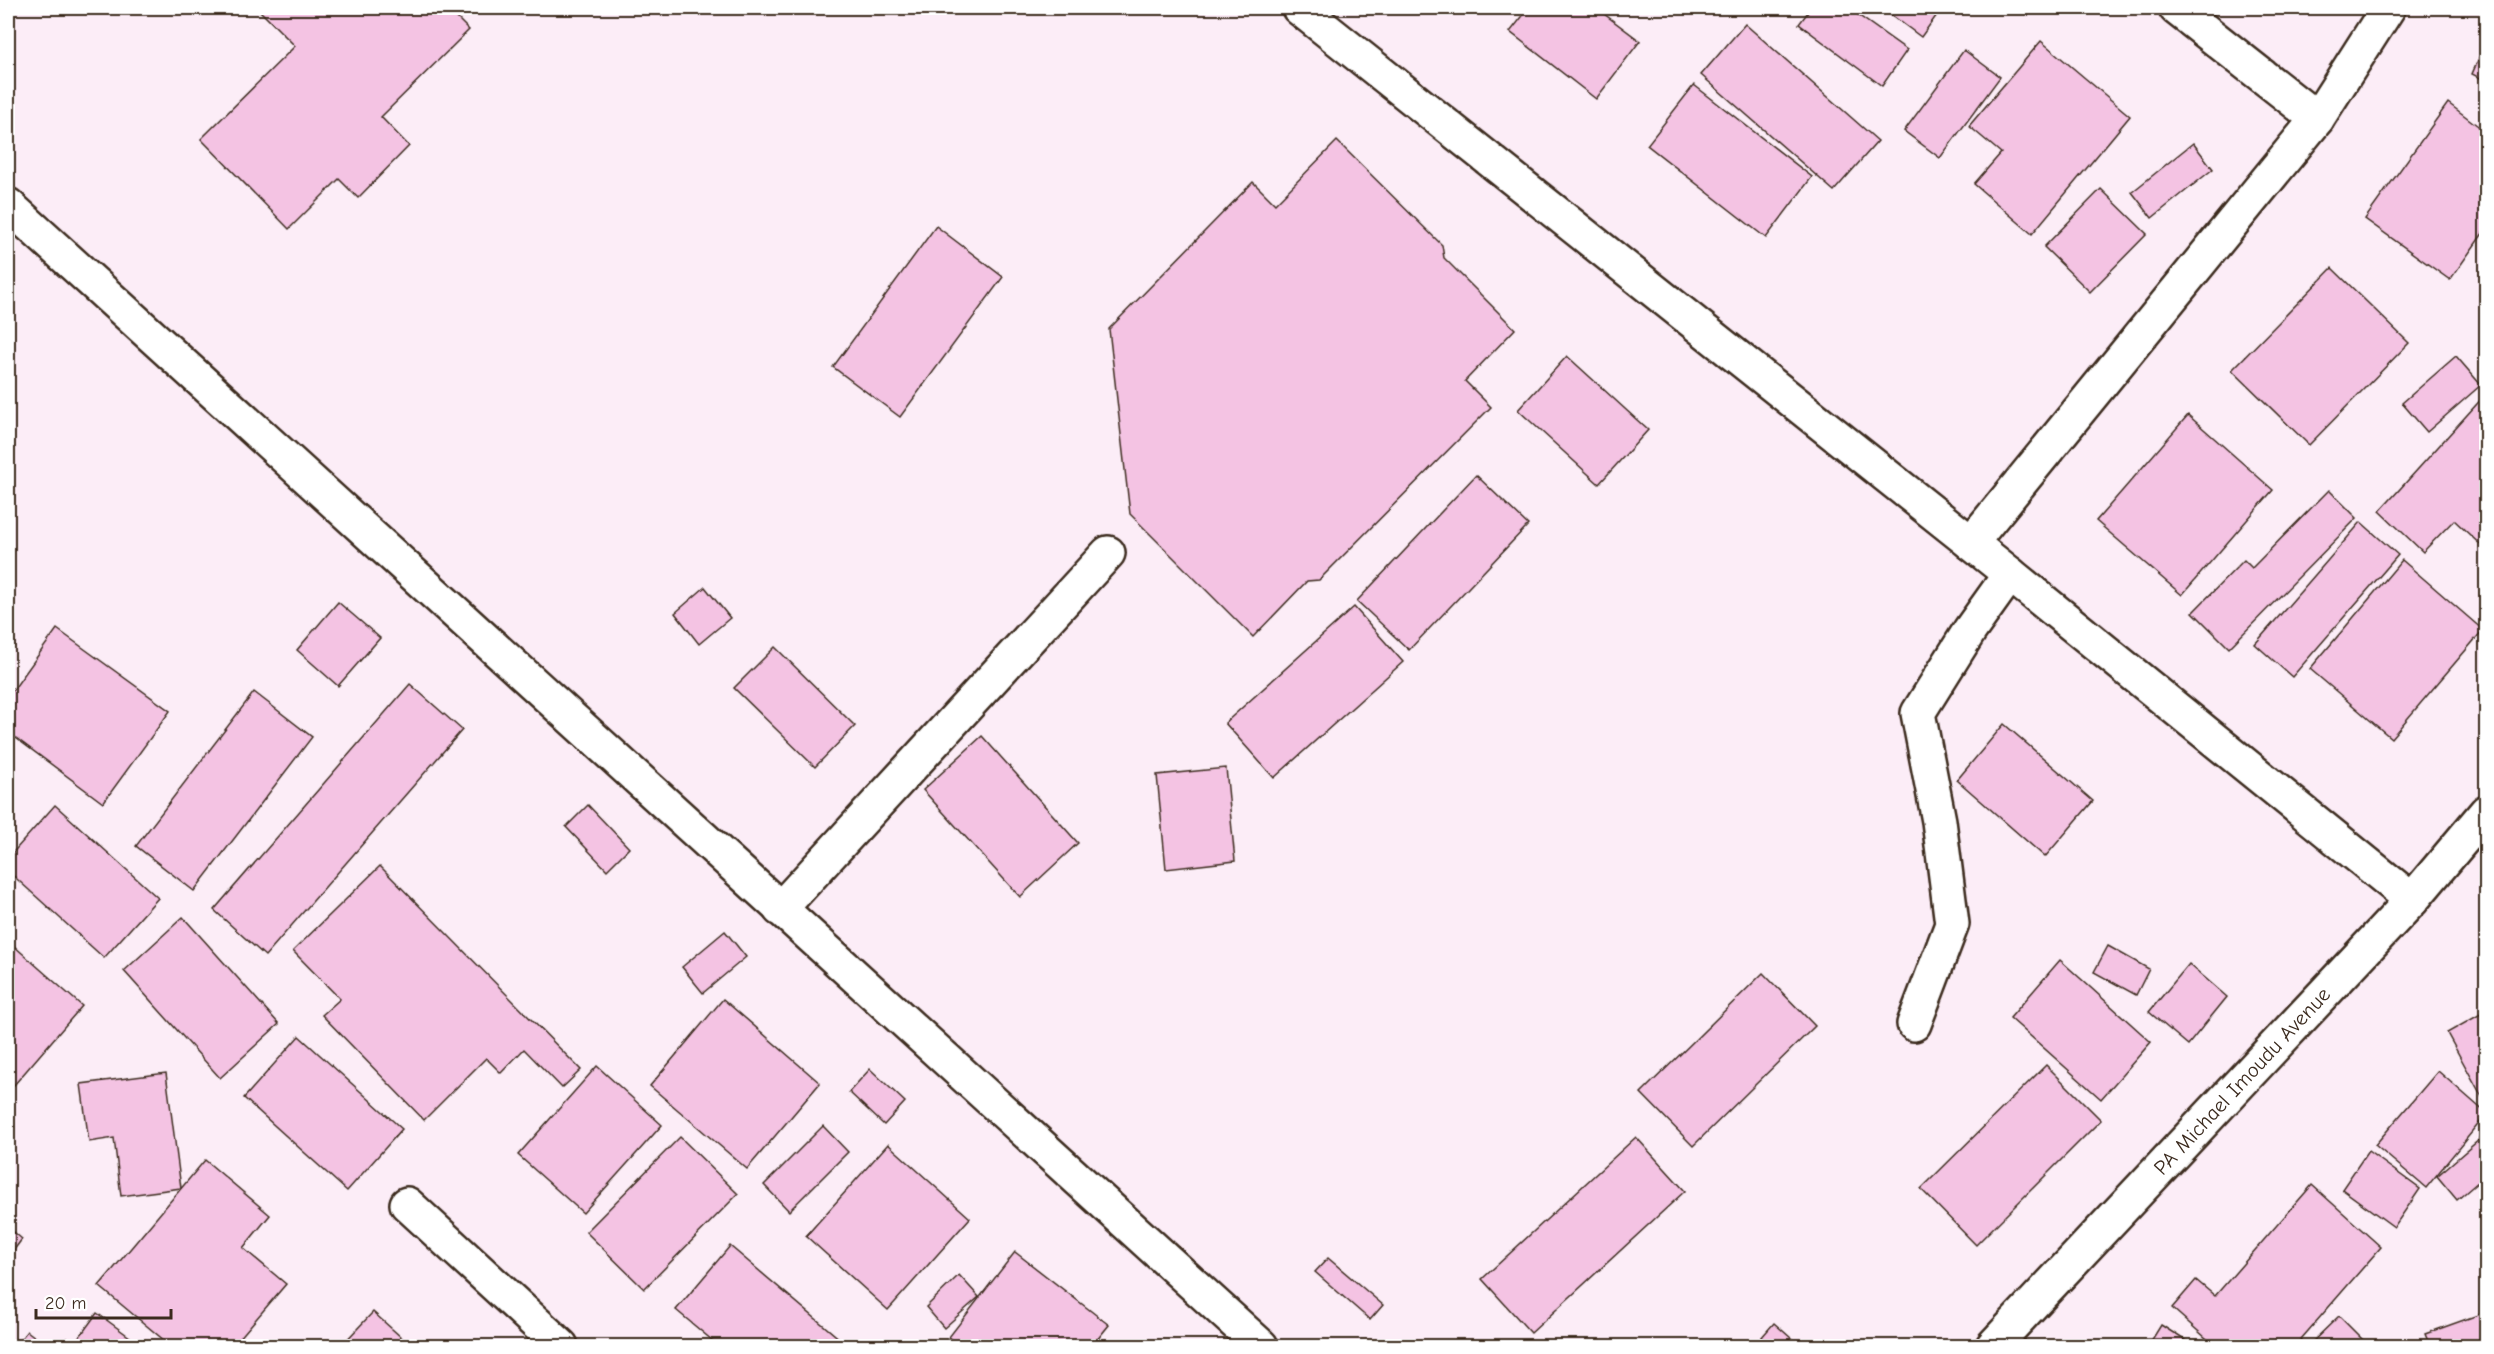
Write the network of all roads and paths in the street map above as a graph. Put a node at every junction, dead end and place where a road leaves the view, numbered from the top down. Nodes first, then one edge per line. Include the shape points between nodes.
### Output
1 (1299, 8) edge
2 (2176, 8) edge
3 (2388, 8) edge
4 (2317, 119) junction
5 (8, 205) edge
6 (1971, 543) junction
7 (1108, 553) dead end
8 (2010, 574) junction
9 (2487, 812) edge
10 (2412, 900) junction
11 (780, 909) junction
12 (1914, 1024) dead end
13 (407, 1204) dead end
14 (1242, 1341) edge
15 (561, 1347) edge
16 (1993, 1347) edge

1 - 6 street
2 - 4 street
3 - 4 street
4 - 6 street
5 - 11 street
6 - 8 street
7 - 11 street
8 - 10 street
8 - 12 street via 1918,713 1939,821 1952,924
9 - 10 street, PA Michael Imoudu Avenue
10 - 16 street, PA Michael Imoudu Avenue
11 - 14 street
13 - 15 street

